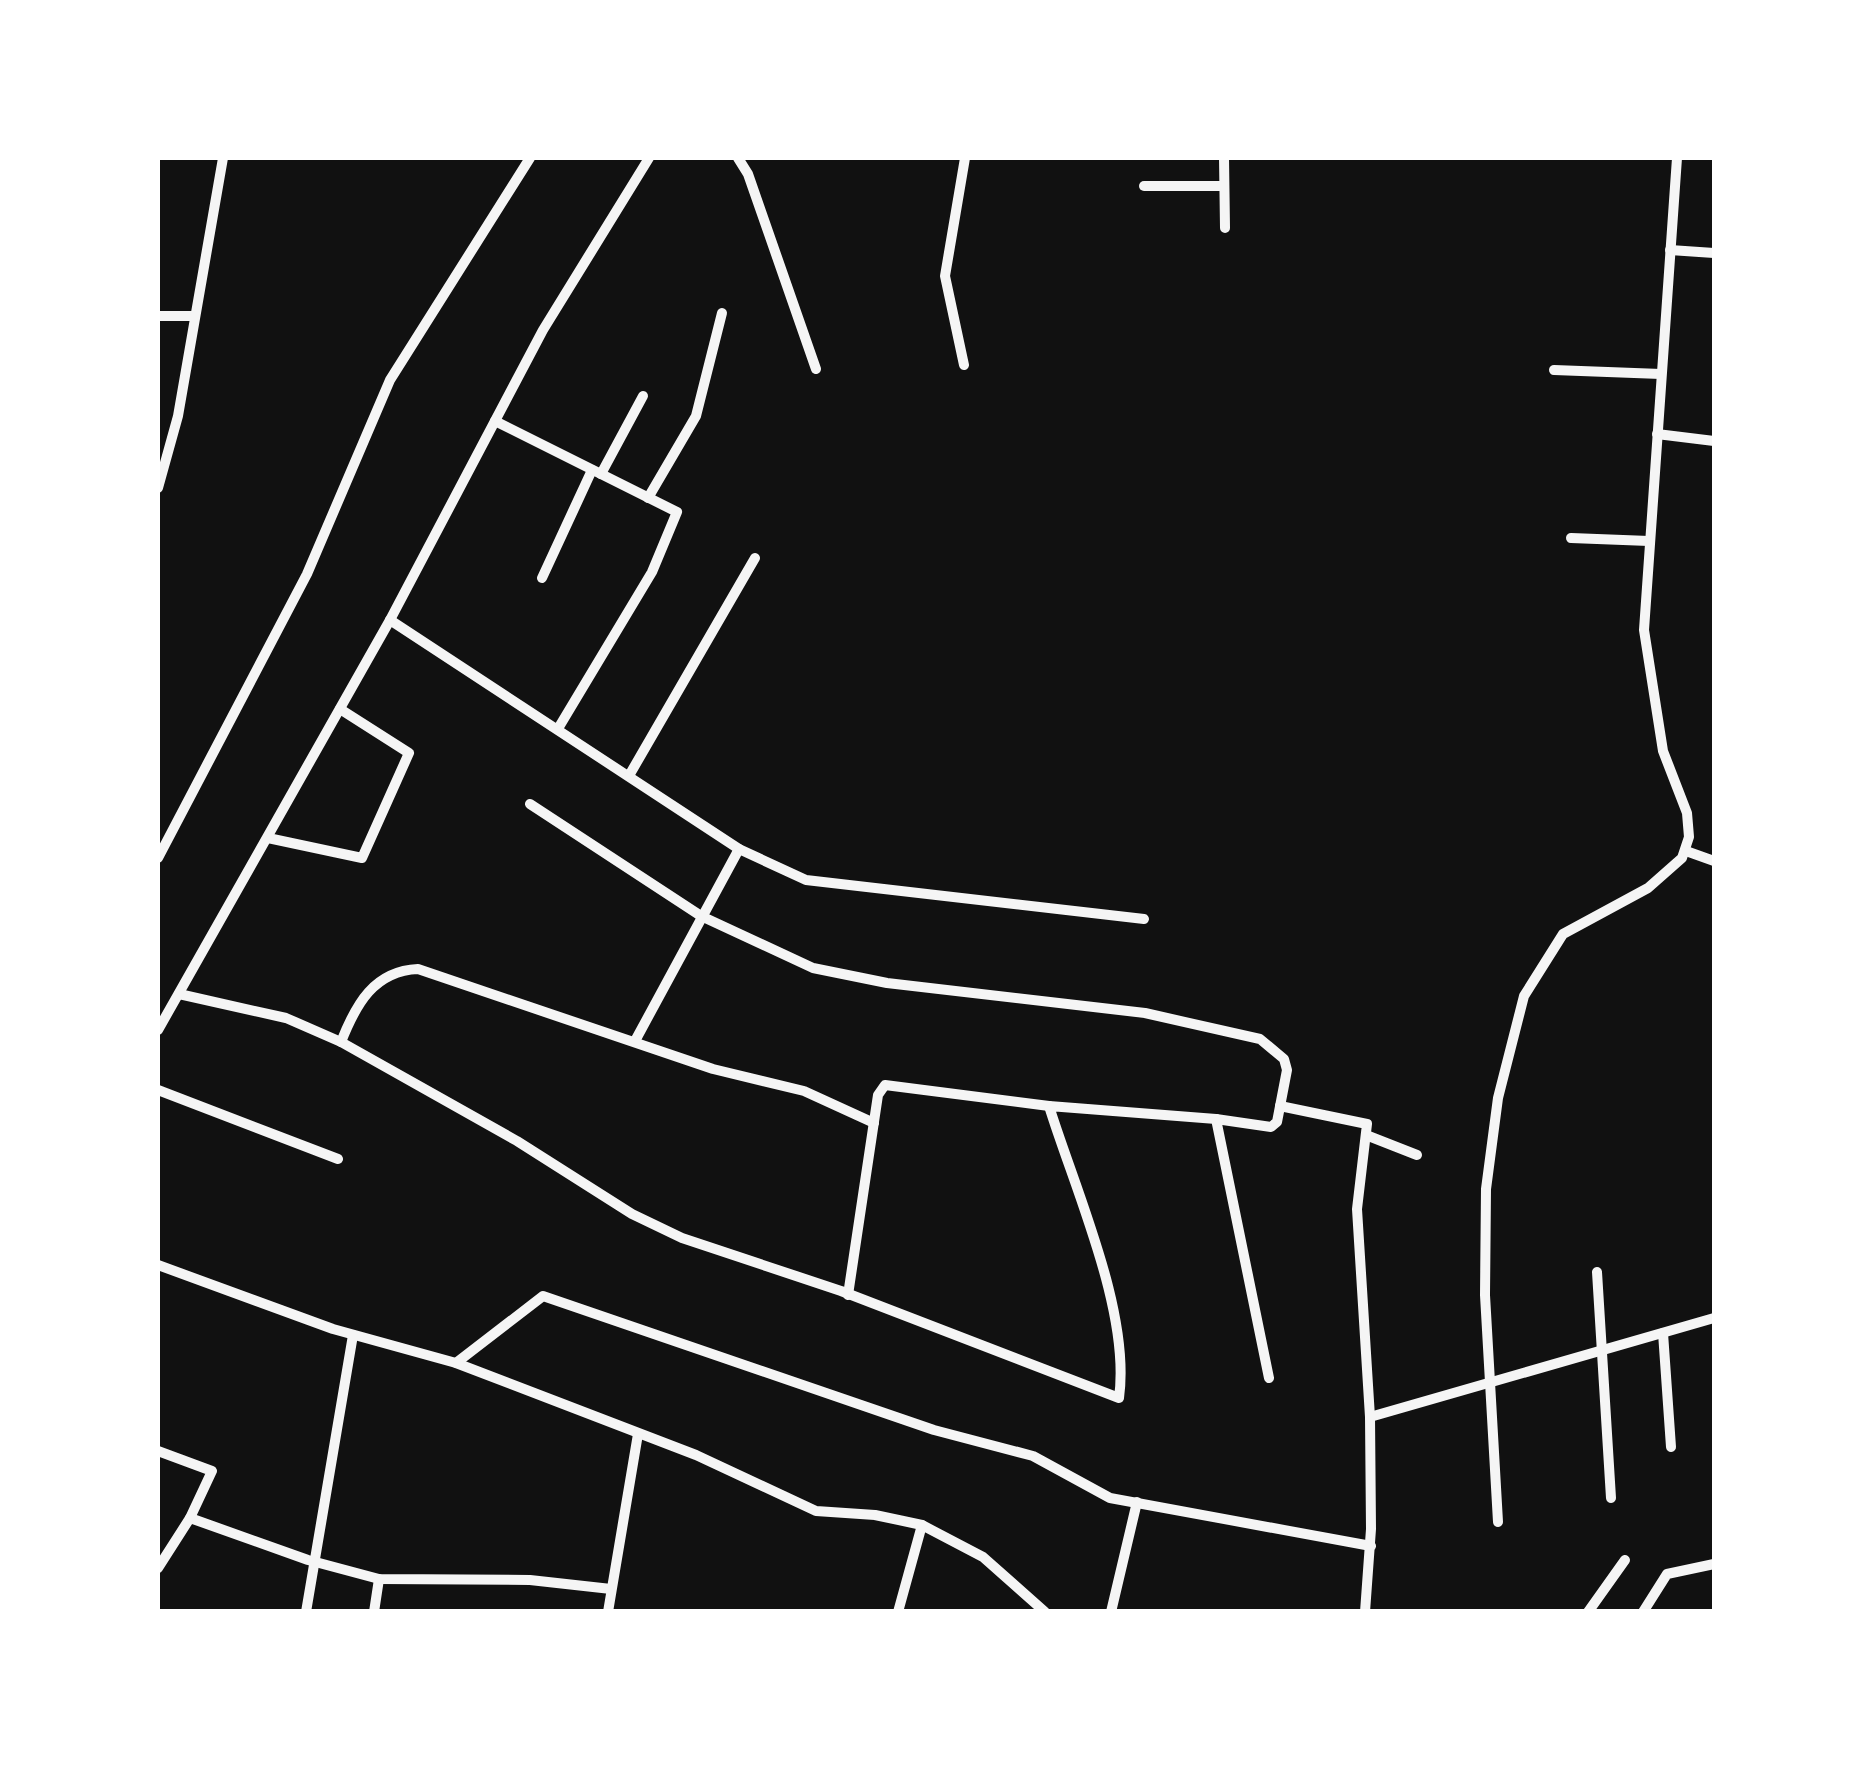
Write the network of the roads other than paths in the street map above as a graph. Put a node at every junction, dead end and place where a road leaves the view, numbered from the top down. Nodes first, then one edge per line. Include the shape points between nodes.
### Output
1 (223, 158) edge
2 (530, 158) edge
3 (649, 158) edge
4 (738, 158) edge
5 (966, 158) edge
6 (1224, 158) edge
7 (1677, 158) edge
8 (1144, 186) dead end
9 (1222, 186) junction
10 (1225, 228) dead end
11 (1670, 250) junction
12 (1714, 253) edge
13 (722, 312) dead end
14 (158, 316) edge
15 (195, 316) junction
16 (964, 366) dead end
17 (816, 369) dead end
18 (1554, 370) dead end
19 (1661, 374) junction
20 (642, 396) dead end
21 (495, 421) junction
22 (1657, 434) junction
23 (1714, 440) edge
24 (596, 472) junction
25 (158, 488) edge
26 (648, 498) junction
27 (1571, 538) dead end
28 (1649, 541) junction
29 (755, 558) dead end
30 (542, 578) dead end
31 (390, 620) junction
32 (340, 709) junction
33 (559, 728) junction
34 (630, 774) junction
35 (530, 804) dead end
36 (268, 838) junction
37 (739, 849) junction
38 (1686, 851) junction
39 (158, 858) edge
40 (1714, 860) edge
41 (702, 916) junction
42 (1144, 919) dead end
43 (179, 994) junction
44 (158, 1030) edge
45 (635, 1040) junction
46 (340, 1042) junction
47 (158, 1090) edge
48 (1049, 1106) junction
49 (1280, 1106) junction
50 (1216, 1119) junction
51 (874, 1123) junction
52 (1366, 1135) junction
53 (1418, 1155) dead end
54 (338, 1158) dead end
55 (158, 1265) edge
56 (1596, 1272) dead end
57 (848, 1295) junction
58 (1714, 1318) edge
59 (1663, 1333) junction
60 (354, 1334) junction
61 (1600, 1351) junction
62 (456, 1364) junction
63 (1269, 1378) dead end
64 (1490, 1382) junction
65 (1370, 1417) junction
66 (638, 1434) junction
67 (1671, 1447) dead end
68 (158, 1451) edge
69 (1611, 1498) dead end
70 (1137, 1502) junction
71 (190, 1518) junction
72 (1498, 1522) dead end
73 (922, 1525) junction
74 (1370, 1546) junction
75 (1625, 1560) dead end
76 (313, 1562) junction
77 (1714, 1564) edge
78 (158, 1568) edge
79 (379, 1579) junction
80 (611, 1589) junction
81 (306, 1612) edge
82 (374, 1612) edge
83 (608, 1612) edge
84 (898, 1612) edge
85 (1045, 1612) edge
86 (1111, 1612) edge
87 (1365, 1612) edge
88 (1588, 1612) edge
89 (1642, 1612) edge

1 - 15 street
2 - 39 street via 390,380 307,574
3 - 21 street
4 - 17 street
5 - 16 street via 945,276
6 - 9 street
7 - 11 street
8 - 9 street
9 - 10 street
11 - 12 street
11 - 19 street
13 - 26 street via 696,416
14 - 15 street
15 - 25 street
18 - 19 street
19 - 22 street
20 - 24 street
21 - 24 street
21 - 31 street
22 - 23 street
22 - 28 street
24 - 26 street
24 - 30 street
26 - 33 street via 677,512 652,572
27 - 28 street
28 - 38 street via 1648,674 1663,752 1687,813
29 - 34 street
31 - 32 street
31 - 33 street
32 - 36 street
32 - 36 street via 409,752 362,858
33 - 34 street
34 - 37 street
35 - 41 street
36 - 43 street
37 - 41 street
37 - 42 street via 806,880
38 - 40 street
38 - 64 street via 1648,888 1563,934 1524,996 1488,1160
41 - 45 street
41 - 49 street via 813,968 1144,1013 1260,1039 1284,1059
43 - 44 street
43 - 46 street via 286,1018
45 - 46 street via 418,969 396,970 376,984 356,1005
45 - 51 street via 804,1092
46 - 57 street via 632,1214
47 - 54 street
48 - 50 street
48 - 51 street via 885,1085
48 - 57 street via 1112,1303 1123,1369 1119,1398
49 - 50 street via 1272,1126
49 - 52 street via 1361,1120
50 - 63 street
51 - 57 street
52 - 53 street
52 - 65 street via 1357,1209
55 - 60 street
56 - 61 street
58 - 59 street
59 - 61 street
59 - 67 street
60 - 62 street
60 - 76 street
61 - 64 street
61 - 69 street
62 - 66 street
62 - 70 street via 543,1296 934,1430 1033,1456 1110,1498
64 - 65 street
64 - 72 street
65 - 74 street
66 - 73 street via 816,1511
66 - 80 street
68 - 71 street via 212,1472
70 - 74 street
70 - 86 street
71 - 76 street
71 - 78 street
73 - 84 street
73 - 85 street via 983,1557
74 - 87 street
75 - 88 street
76 - 79 street
76 - 81 street
77 - 89 street via 1667,1574
79 - 80 street via 530,1580
79 - 82 street
80 - 83 street

